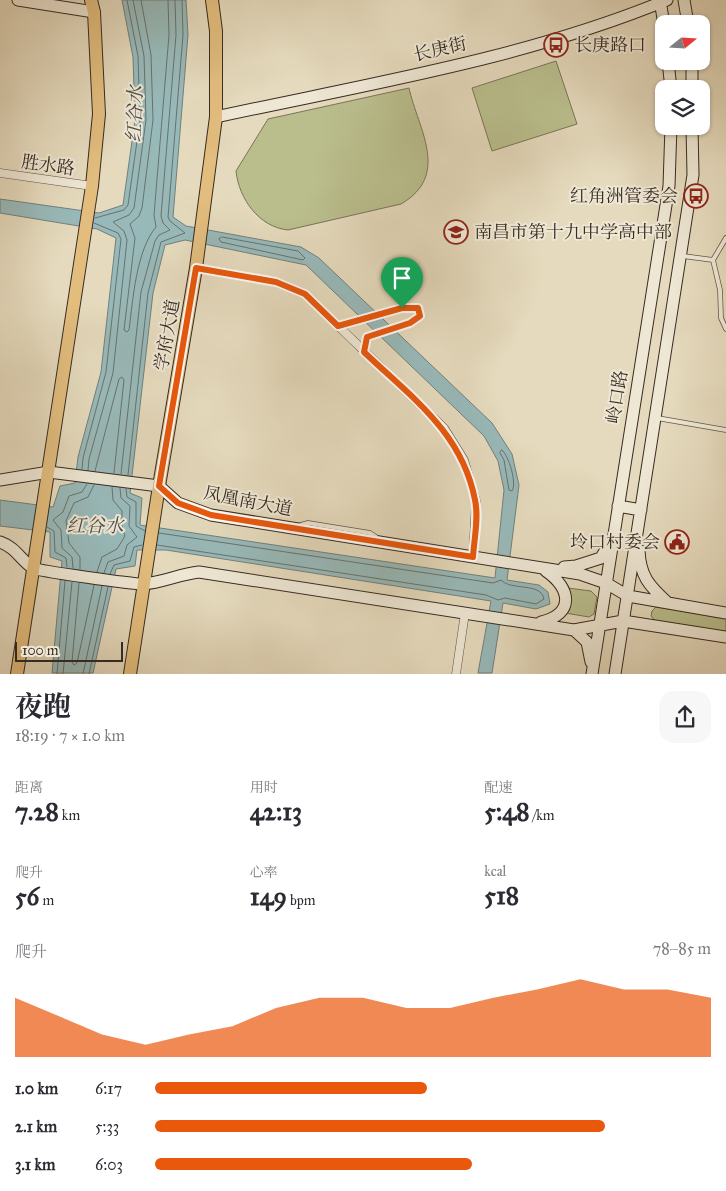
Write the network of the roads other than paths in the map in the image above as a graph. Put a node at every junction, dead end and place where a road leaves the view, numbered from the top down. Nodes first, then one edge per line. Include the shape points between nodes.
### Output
1 (18, 0) edge
2 (212, 0) edge
3 (684, 0) edge
4 (663, 1) edge
5 (92, 6) edge
6 (664, 15) edge
7 (686, 15) edge
8 (216, 117) junction
9 (671, 135) edge
10 (692, 135) edge
11 (0, 173) edge
12 (92, 186) junction
13 (726, 238) edge
14 (680, 256) junction
15 (713, 260) junction
16 (196, 268) junction
17 (652, 285) junction
18 (675, 290) junction
19 (341, 326) junction
20 (726, 328) edge
21 (364, 352) junction
22 (655, 418) junction
23 (726, 430) edge
24 (49, 472) junction
25 (0, 480) edge
26 (159, 486) junction
27 (618, 506) junction
28 (641, 510) junction
29 (638, 530) junction
30 (613, 536) junction
31 (0, 542) edge
32 (473, 557) junction
33 (542, 568) junction
34 (33, 569) junction
35 (606, 583) junction
36 (144, 584) junction
37 (628, 596) junction
38 (668, 603) junction
39 (726, 612) edge
40 (465, 613) junction
41 (623, 621) junction
42 (534, 624) junction
43 (600, 625) junction
44 (574, 630) junction
45 (726, 637) edge
46 (17, 674) edge
47 (130, 674) edge
48 (456, 674) edge
49 (592, 674) edge
50 (615, 674) edge

1 - 5 main road
2 - 8 main road, 学府大道 via 216,31
3 - 7 main road
4 - 6 main road
4 - 8 main road, 长庚街 via 527,47
5 - 12 main road via 99,114
8 - 16 main road, 学府大道
9 - 17 main road, 岭口路 via 669,186
10 - 14 main road via 692,175
11 - 12 street, 胜水路
12 - 24 main road
13 - 15 lane
14 - 15 lane
14 - 18 main road
15 - 20 lane via 720,290 721,318
16 - 19 street via 276,282 305,294
16 - 26 main road, 学府大道
17 - 18 main road
17 - 27 main road, 岭口路
18 - 22 main road
19 - 21 street
19 - 21 lane via 395,310 418,308 420,316 410,323 367,337
21 - 32 street via 444,428 464,460 476,501
22 - 23 lane
22 - 28 main road
24 - 25 main road
24 - 26 main road
24 - 34 main road
26 - 32 main road, 凤凰南大道 via 178,503 211,515
26 - 36 main road, 学府大道
27 - 28 main road
27 - 30 main road, 岭口路
28 - 29 main road
29 - 37 main road
29 - 38 main road via 640,562 648,584
30 - 33 main road via 600,558 576,566
30 - 35 main road, 岭口路
31 - 34 main road via 21,555
32 - 33 main road, 凤凰南大道
33 - 35 main road via 580,574
33 - 42 main road via 562,586 565,604 562,613 554,619
34 - 36 main road
34 - 46 main road
35 - 37 main road
35 - 43 main road, 岭口路
36 - 40 main road via 199,572
36 - 47 main road, 学府大道
37 - 38 main road
37 - 41 main road
38 - 39 main road
40 - 42 main road
40 - 48 street
41 - 43 main road
41 - 45 main road
41 - 50 main road
42 - 44 main road
43 - 44 main road
43 - 49 main road, 岭口路
44 - 49 main road via 587,642

